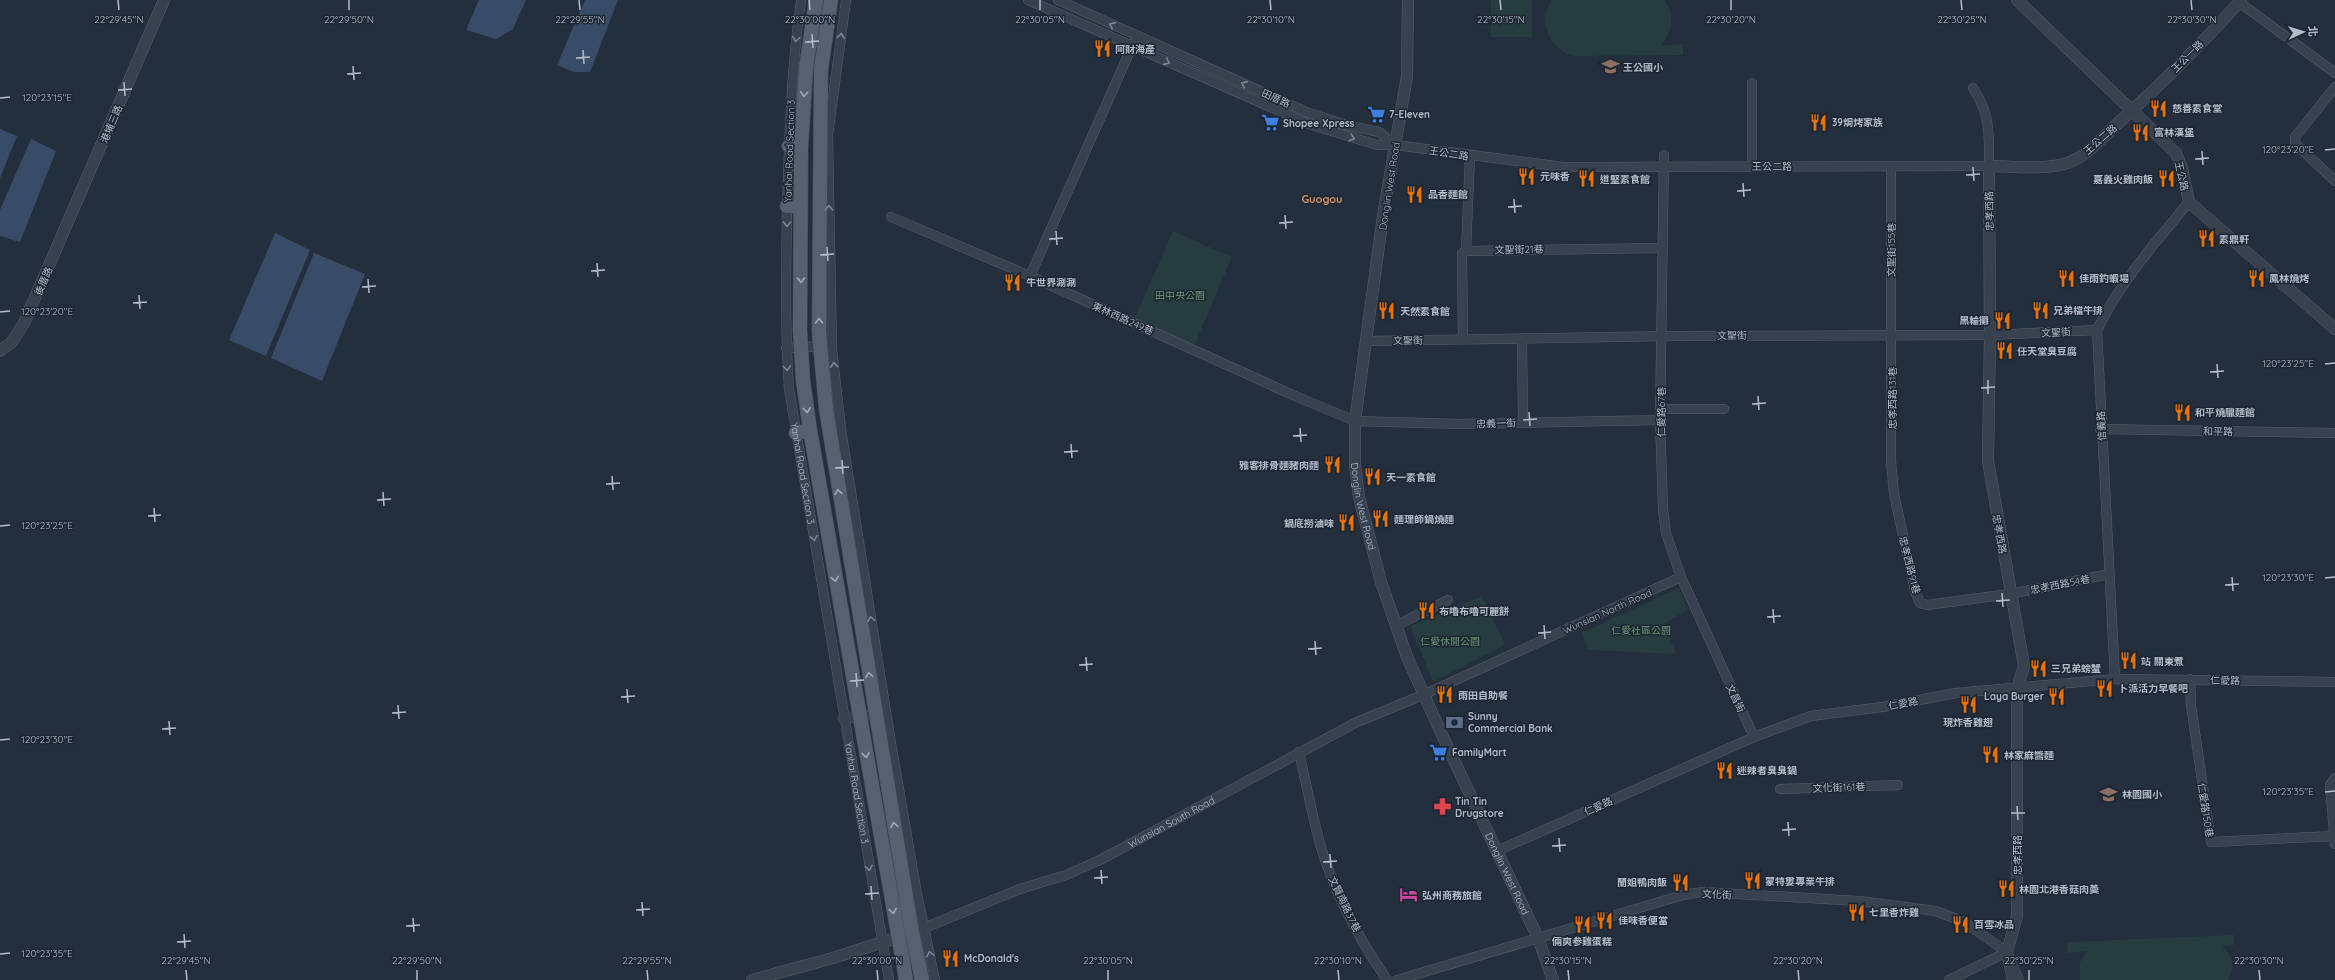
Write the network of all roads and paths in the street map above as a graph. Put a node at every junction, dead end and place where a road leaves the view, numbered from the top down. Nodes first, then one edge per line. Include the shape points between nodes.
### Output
1 (164, 0) edge
2 (801, 0) edge
3 (816, 0) edge
4 (831, 0) edge
5 (846, 0) edge
6 (1028, 0) edge
7 (1058, 0) edge
8 (1408, 0) edge
9 (2017, 0) edge
10 (2240, 1) edge
11 (1137, 36) junction
12 (1132, 46) junction
13 (2335, 73) edge
14 (1752, 83) dead end
15 (2335, 87) edge
16 (1974, 88) dead end
17 (2131, 111) junction
18 (1395, 145) junction
19 (795, 147) junction
20 (1664, 155) dead end
21 (1470, 156) junction
22 (1663, 166) junction
23 (1752, 166) junction
24 (1891, 166) junction
25 (1989, 166) junction
26 (2335, 181) edge
27 (2189, 202) junction
28 (794, 206) junction
29 (891, 217) dead end
30 (66, 225) joint
31 (1662, 248) junction
32 (1466, 251) junction
33 (1030, 276) junction
34 (2335, 329) edge
35 (2097, 330) junction
36 (1892, 335) junction
37 (1661, 336) junction
38 (1990, 336) junction
39 (1522, 338) junction
40 (1463, 339) junction
41 (1367, 341) junction
42 (826, 346) junction
43 (786, 348) junction
44 (802, 348) junction
45 (0, 351) edge
46 (1660, 409) junction
47 (1724, 409) dead end
48 (1660, 420) junction
49 (1355, 421) junction
50 (1523, 422) junction
51 (2100, 429) junction
52 (803, 432) junction
53 (2335, 433) edge
54 (1891, 461) joint
55 (2109, 574) junction
56 (1681, 577) junction
57 (2010, 594) junction
58 (1448, 600) dead end
59 (1397, 625) junction
60 (1718, 659) joint
61 (2115, 679) junction
62 (2190, 679) junction
63 (2335, 682) edge
64 (2017, 689) junction
65 (1423, 695) junction
66 (881, 713) junction
67 (859, 716) junction
68 (843, 719) junction
69 (1754, 737) junction
70 (1299, 752) junction
71 (2335, 778) edge
72 (1898, 785) dead end
73 (1780, 789) dead end
74 (2335, 840) edge
75 (1498, 851) junction
76 (918, 930) junction
77 (897, 937) junction
78 (1538, 938) junction
79 (882, 942) junction
80 (2007, 952) junction
81 (752, 980) edge
82 (889, 980) edge
83 (906, 980) edge
84 (922, 980) edge
85 (935, 980) edge
86 (1387, 980) edge
87 (1397, 980) edge
88 (1553, 980) edge
89 (1949, 980) edge
90 (2013, 980) edge
91 (2019, 980) edge

1 - 30 street, 港埔三路
2 -> 19 street, Yanhai Road Section 3 via 793,57
3 -> 19 main road, Yanhai Road Section 3
42 -> 4 main road via 821,70
42 -> 5 street via 828,135
6 - 12 street, 田厝路
11 -> 7 street, 田厝路
8 - 18 street, Donglin West Road via 1407,76
9 - 17 street, 王公路
10 - 13 street
10 - 17 street, 王公一路
11 - 12 street
18 -> 11 street, 田厝路 via 1379,132 1314,115
12 -> 18 street, 田厝路 via 1309,124 1377,145
12 - 33 street
14 - 23 street
15 - 26 street via 2295,137 2295,143
16 - 25 street, 忠孝西路 via 1983,103 1989,122
17 - 25 street, 王公二路 via 2092,147 2065,164
17 - 27 street, 王公路 via 2176,153
18 - 21 street, 王公二路
18 - 41 street, Donglin West Road
19 - 28 main road, Yanhai Road Section 3
20 - 22 street, 仁愛路67巷
21 - 22 street, 王公二路 via 1563,167
21 - 32 street
22 - 23 street, 王公二路
22 - 31 street, 仁愛路67巷
23 - 24 street, 王公二路
24 - 25 street, 王公二路
24 - 36 street, 文聖街155巷
25 - 38 street, 忠孝西路
27 - 34 street, 王公路
27 - 35 street, 信義路 via 2135,266 2107,308
28 -> 43 street, Yanhai Road Section 3
28 -> 44 main road, Yanhai Road Section 3
29 - 33 street, 東林西路249巷
30 - 45 street, 後厝路 via 24,323 11,343
31 - 32 street, 文聖街21巷
31 - 37 street, 仁愛路67巷
32 - 40 street via 1462,253
33 - 49 street, 東林西路249巷
35 - 38 street, 文聖街
35 - 51 street, 信義路
36 - 37 street, 文聖街
36 - 38 street, 文聖街
36 - 54 street, 忠孝西路131巷
37 - 39 street, 文聖街
37 - 46 street, 仁愛路67巷
38 - 57 street, 忠孝西路 via 1989,476
39 - 40 street, 文聖街
39 - 50 street
40 - 41 street, 文聖街
41 - 49 street, Donglin West Road
42 - 44 street
66 -> 42 main road via 832,408
43 - 44 street
43 -> 52 street, Yanhai Road Section 3 via 789,389
44 -> 52 main road, Yanhai Road Section 3
46 - 47 street
46 - 48 street, 仁愛路67巷
48 - 50 street, 忠義一街
48 - 56 street, 仁愛路67巷 via 1666,533
49 - 50 street, 忠義一街 via 1460,424
49 - 59 street, Donglin West Road via 1355,465 1359,497 1381,582
51 - 53 street, 和平路
51 - 55 street, 信義路
52 -> 67 main road, Yanhai Road Section 3
52 -> 68 street, Yanhai Road Section 3
54 - 57 street, 忠孝西路91巷 via 1894,494 1915,591 1920,603 1927,605
55 - 57 street, 忠孝西路54巷
55 - 61 street, 信義路
56 - 60 street, 仁愛路67巷
56 - 65 street, Wunsian North Road
57 - 64 street, 忠孝西路 via 2024,666
58 - 59 street
59 - 65 street, Donglin West Road
60 - 69 street, 文昌街
61 - 62 street, 仁愛路
61 - 64 street, 仁愛路
62 - 63 street, 仁愛路
62 - 74 street, 仁愛路150巷 via 2191,705 2211,842
64 - 69 street, 仁愛路 via 1956,693 1882,707 1811,716
64 - 80 street, 忠孝西路 via 2017,916
65 - 70 street, Wunsian South Road via 1357,722
65 - 75 street, Donglin West Road
66 - 67 street
76 -> 66 main road
67 - 68 street
67 -> 77 main road, Yanhai Road Section 3
68 -> 79 street, Yanhai Road Section 3
69 - 75 street, 仁愛路
70 - 76 street, Wunsian South Road via 1102,859 1066,875 974,906
70 - 86 street, 文賢南路37巷 via 1320,845 1333,880 1371,957
71 - 74 street via 2330,785
72 - 73 street, 文化街161巷
75 - 78 street, Donglin West Road
76 - 77 street
76 - 84 main road
85 -> 76 street
77 - 79 street
77 - 83 main road, Yanhai Road Section 3
78 - 80 street, 文化街 via 1683,895 1702,892 1859,901 1936,911 1964,922
78 - 87 street, 文化街
78 - 88 street, Donglin West Road
79 - 81 street
79 - 82 street, Yanhai Road Section 3
80 - 89 street
80 - 90 street, 忠孝西路
80 - 91 street

